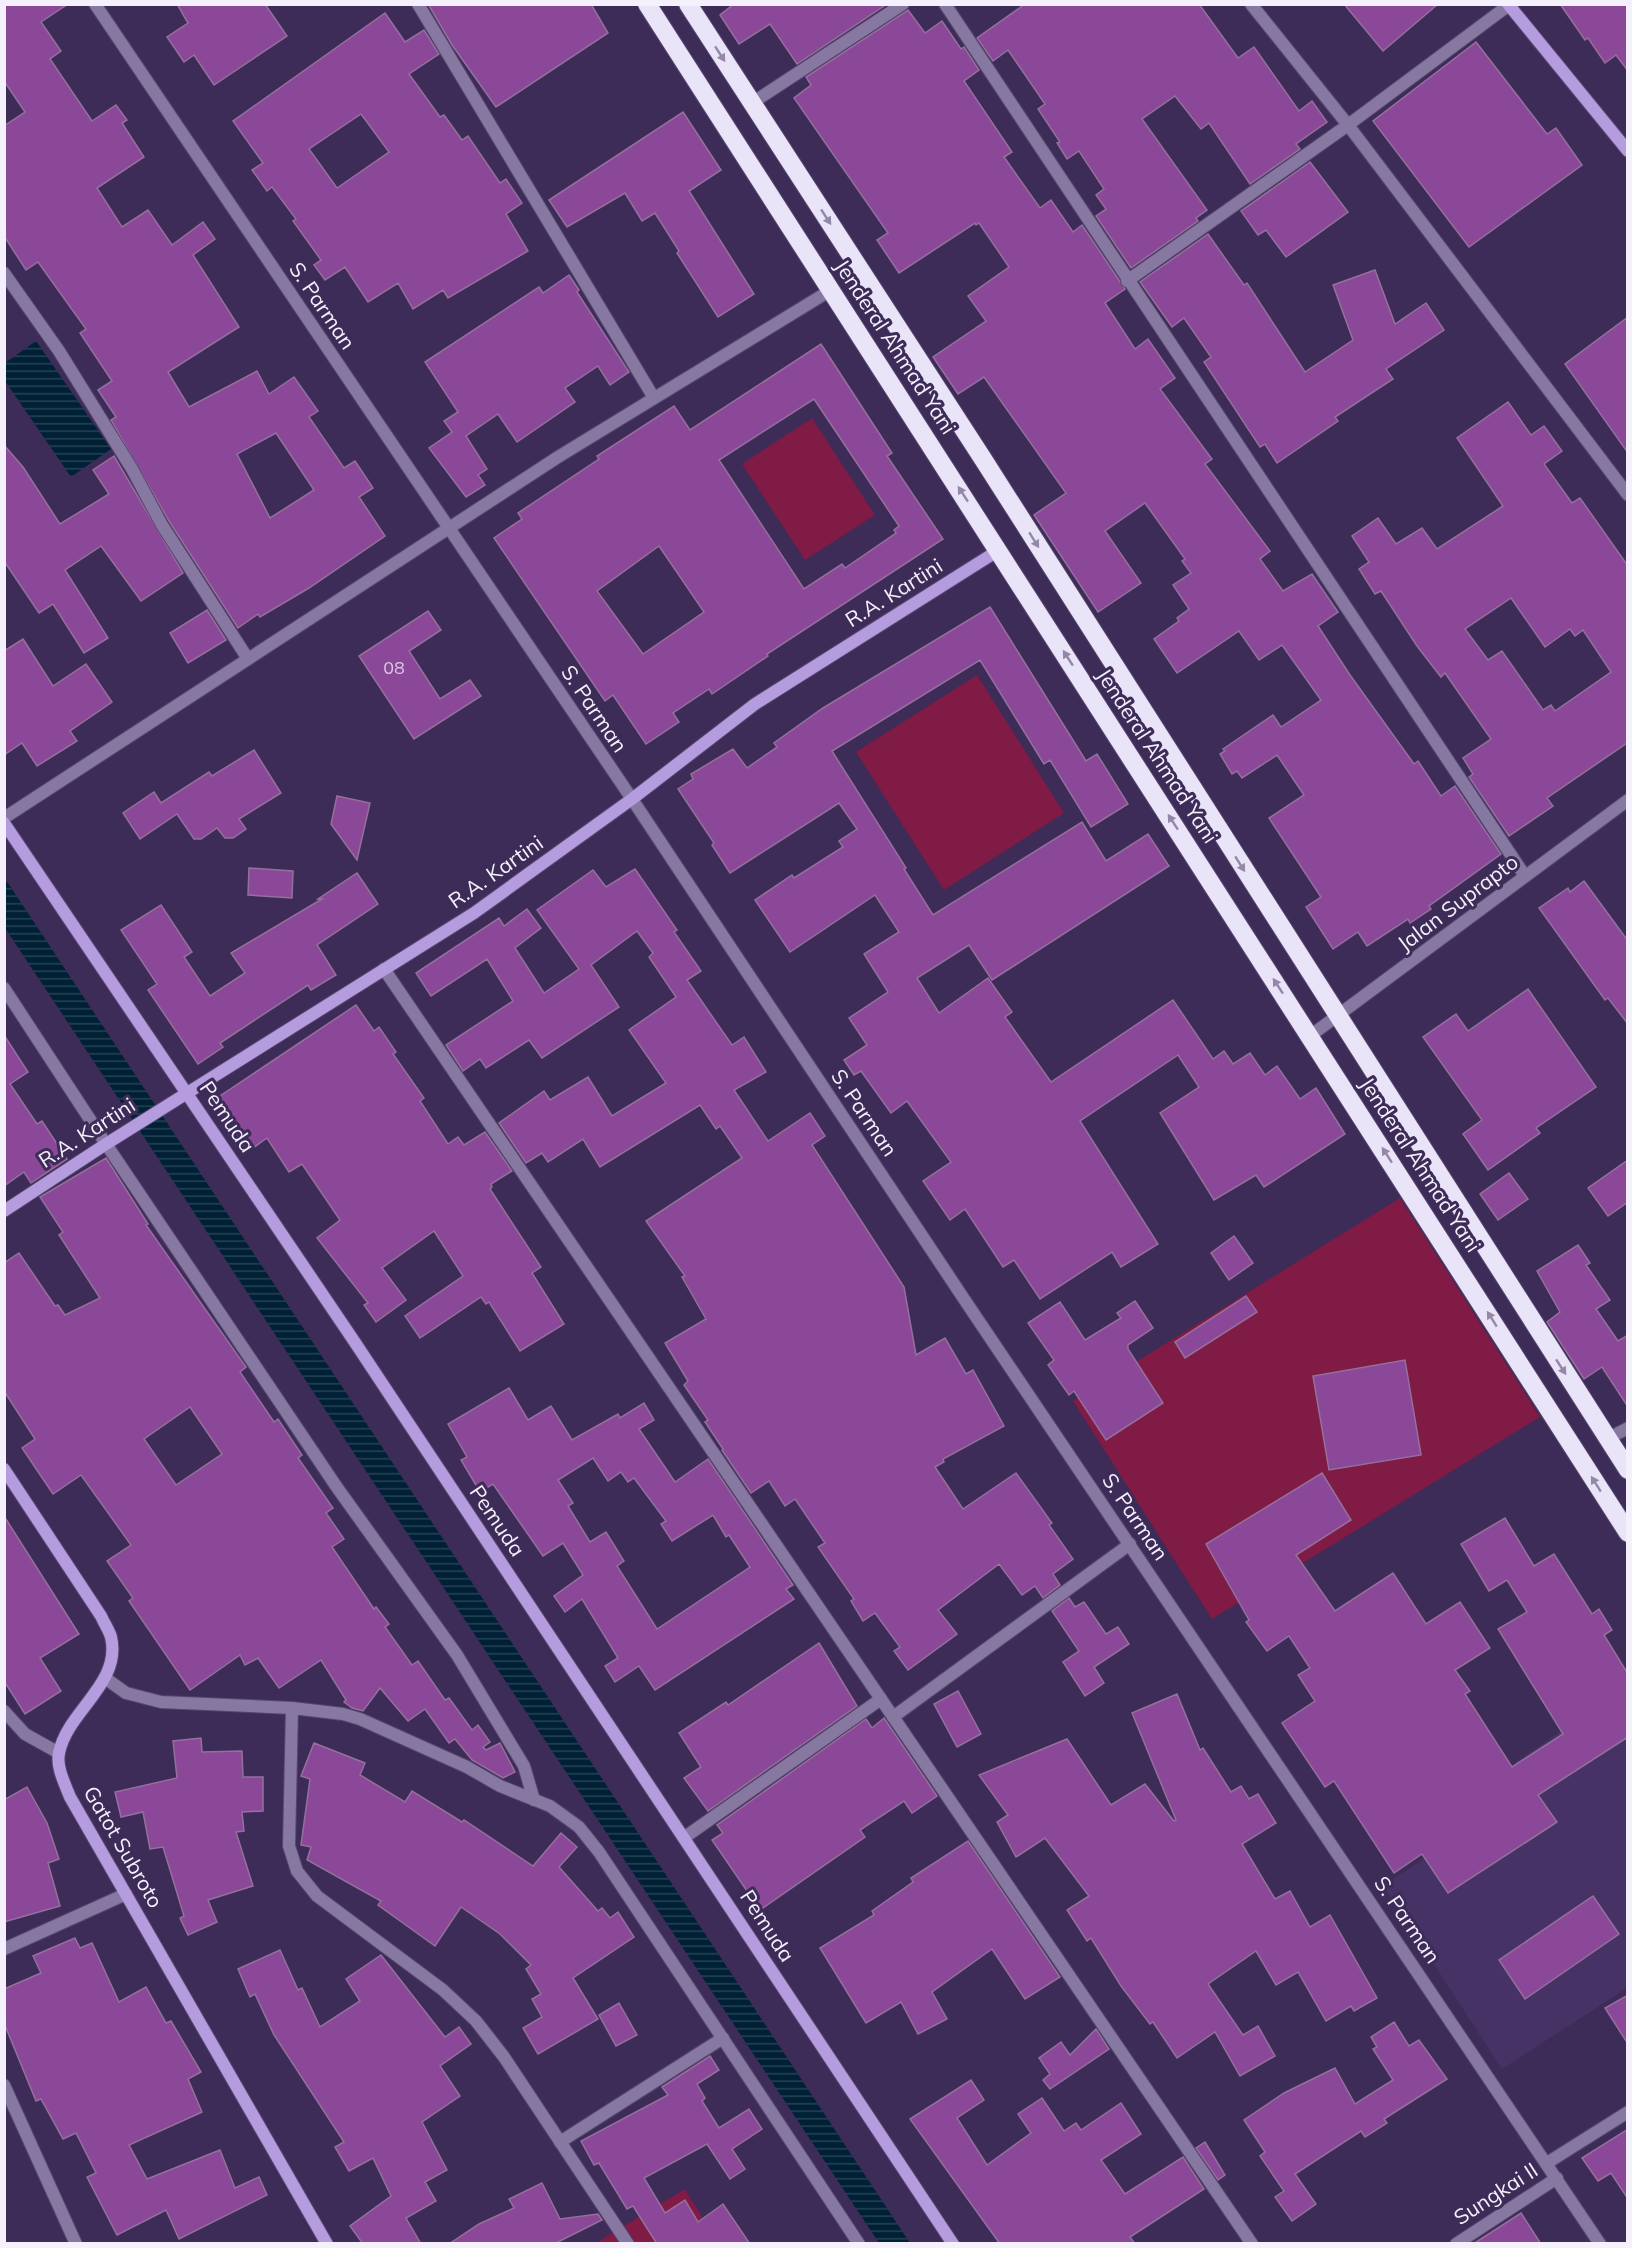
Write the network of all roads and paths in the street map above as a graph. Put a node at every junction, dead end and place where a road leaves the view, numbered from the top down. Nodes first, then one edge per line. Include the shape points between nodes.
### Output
1 (95, 4) edge
2 (418, 4) edge
3 (647, 4) edge
4 (688, 4) edge
5 (903, 4) edge
6 (945, 4) edge
7 (1251, 4) edge
8 (1509, 5) edge
9 (752, 103) junction
10 (1348, 125) junction
11 (1628, 151) edge
12 (4, 273) edge
13 (1127, 281) junction
14 (831, 290) junction
15 (654, 398) junction
16 (1628, 495) edge
17 (449, 529) junction
18 (999, 550) junction
19 (248, 660) junction
20 (632, 799) junction
21 (1628, 800) edge
22 (4, 820) edge
23 (1526, 876) junction
24 (384, 969) junction
25 (4, 988) edge
26 (1338, 1017) junction
27 (1310, 1036) junction
28 (187, 1093) junction
29 (109, 1141) junction
30 (4, 1211) edge
31 (1628, 1428) edge
32 (1607, 1439) junction
33 (4, 1469) edge
34 (1628, 1470) edge
35 (1628, 1533) edge
36 (1130, 1544) junction
37 (105, 1678) junction
38 (881, 1698) junction
39 (292, 1708) junction
40 (4, 1711) edge
41 (893, 1717) junction
42 (58, 1754) junction
43 (534, 1800) junction
44 (684, 1837) junction
45 (126, 1894) junction
46 (4, 1949) edge
47 (723, 2038) junction
48 (4, 2085) edge
49 (1628, 2112) edge
50 (560, 2142) junction
51 (1547, 2163) junction
52 (1557, 2178) junction
53 (76, 2244) edge
54 (327, 2244) edge
55 (628, 2244) edge
56 (859, 2244) edge
57 (954, 2244) edge
58 (1252, 2244) edge
59 (1456, 2244) edge
60 (1600, 2244) edge

1 - 17 street, S. Parman
2 - 15 street
3 - 14 highway, Jenderal Ahmad Yani
4 -> 9 highway, Jenderal Ahmad Yani
5 - 9 street
6 - 13 street
7 - 10 street
8 - 10 street
8 - 11 street
9 -> 26 highway, Jenderal Ahmad Yani
10 - 13 street
10 - 16 street
12 - 19 street via 59,351
13 - 23 street
14 - 15 street
18 -> 14 highway, Jenderal Ahmad Yani
15 - 17 street
17 - 19 street
17 - 20 street, S. Parman
18 - 20 street, R.A. Kartini via 763,699
27 -> 18 highway, Jenderal Ahmad Yani
19 - 22 street
20 - 24 street, R.A. Kartini via 474,913
20 - 36 street, S. Parman
21 - 23 street, Jalan Suprapto
22 - 28 street, Pemuda
23 - 26 street, Jalan Suprapto
24 - 28 street, R.A. Kartini
24 - 38 street
25 - 29 street
26 - 27 street, Jalan Suprapto
26 -> 32 highway, Jenderal Ahmad Yani
35 -> 27 highway, Jenderal Ahmad Yani
28 - 29 street, R.A. Kartini
28 - 44 street, Pemuda
29 - 30 street, R.A. Kartini
29 - 43 street via 336,1486 457,1655 524,1766
31 - 32 street
32 - 34 highway, Jenderal Ahmad Yani
33 - 37 street via 101,1616 111,1637
36 - 41 street
36 - 51 street, S. Parman
37 - 39 street via 126,1693 161,1702
37 - 42 street via 67,1732
38 - 41 street
38 - 44 street
39 - 43 street via 360,1719
39 - 50 street via 289,1846 297,1871 317,1896 443,1989 476,2021
40 - 42 street via 25,1734
41 - 58 street
42 - 45 street, Gatot Subroto via 70,1797
43 - 47 street via 550,1806 579,1827 599,1852
44 - 57 street, Pemuda
45 - 46 street
45 - 54 street, Gatot Subroto
47 - 50 street
47 - 56 street
48 - 53 street
49 - 51 street
50 - 55 street
51 - 52 street, S. Parman
52 - 59 street, Sungkai II
52 - 60 street, S. Parman

